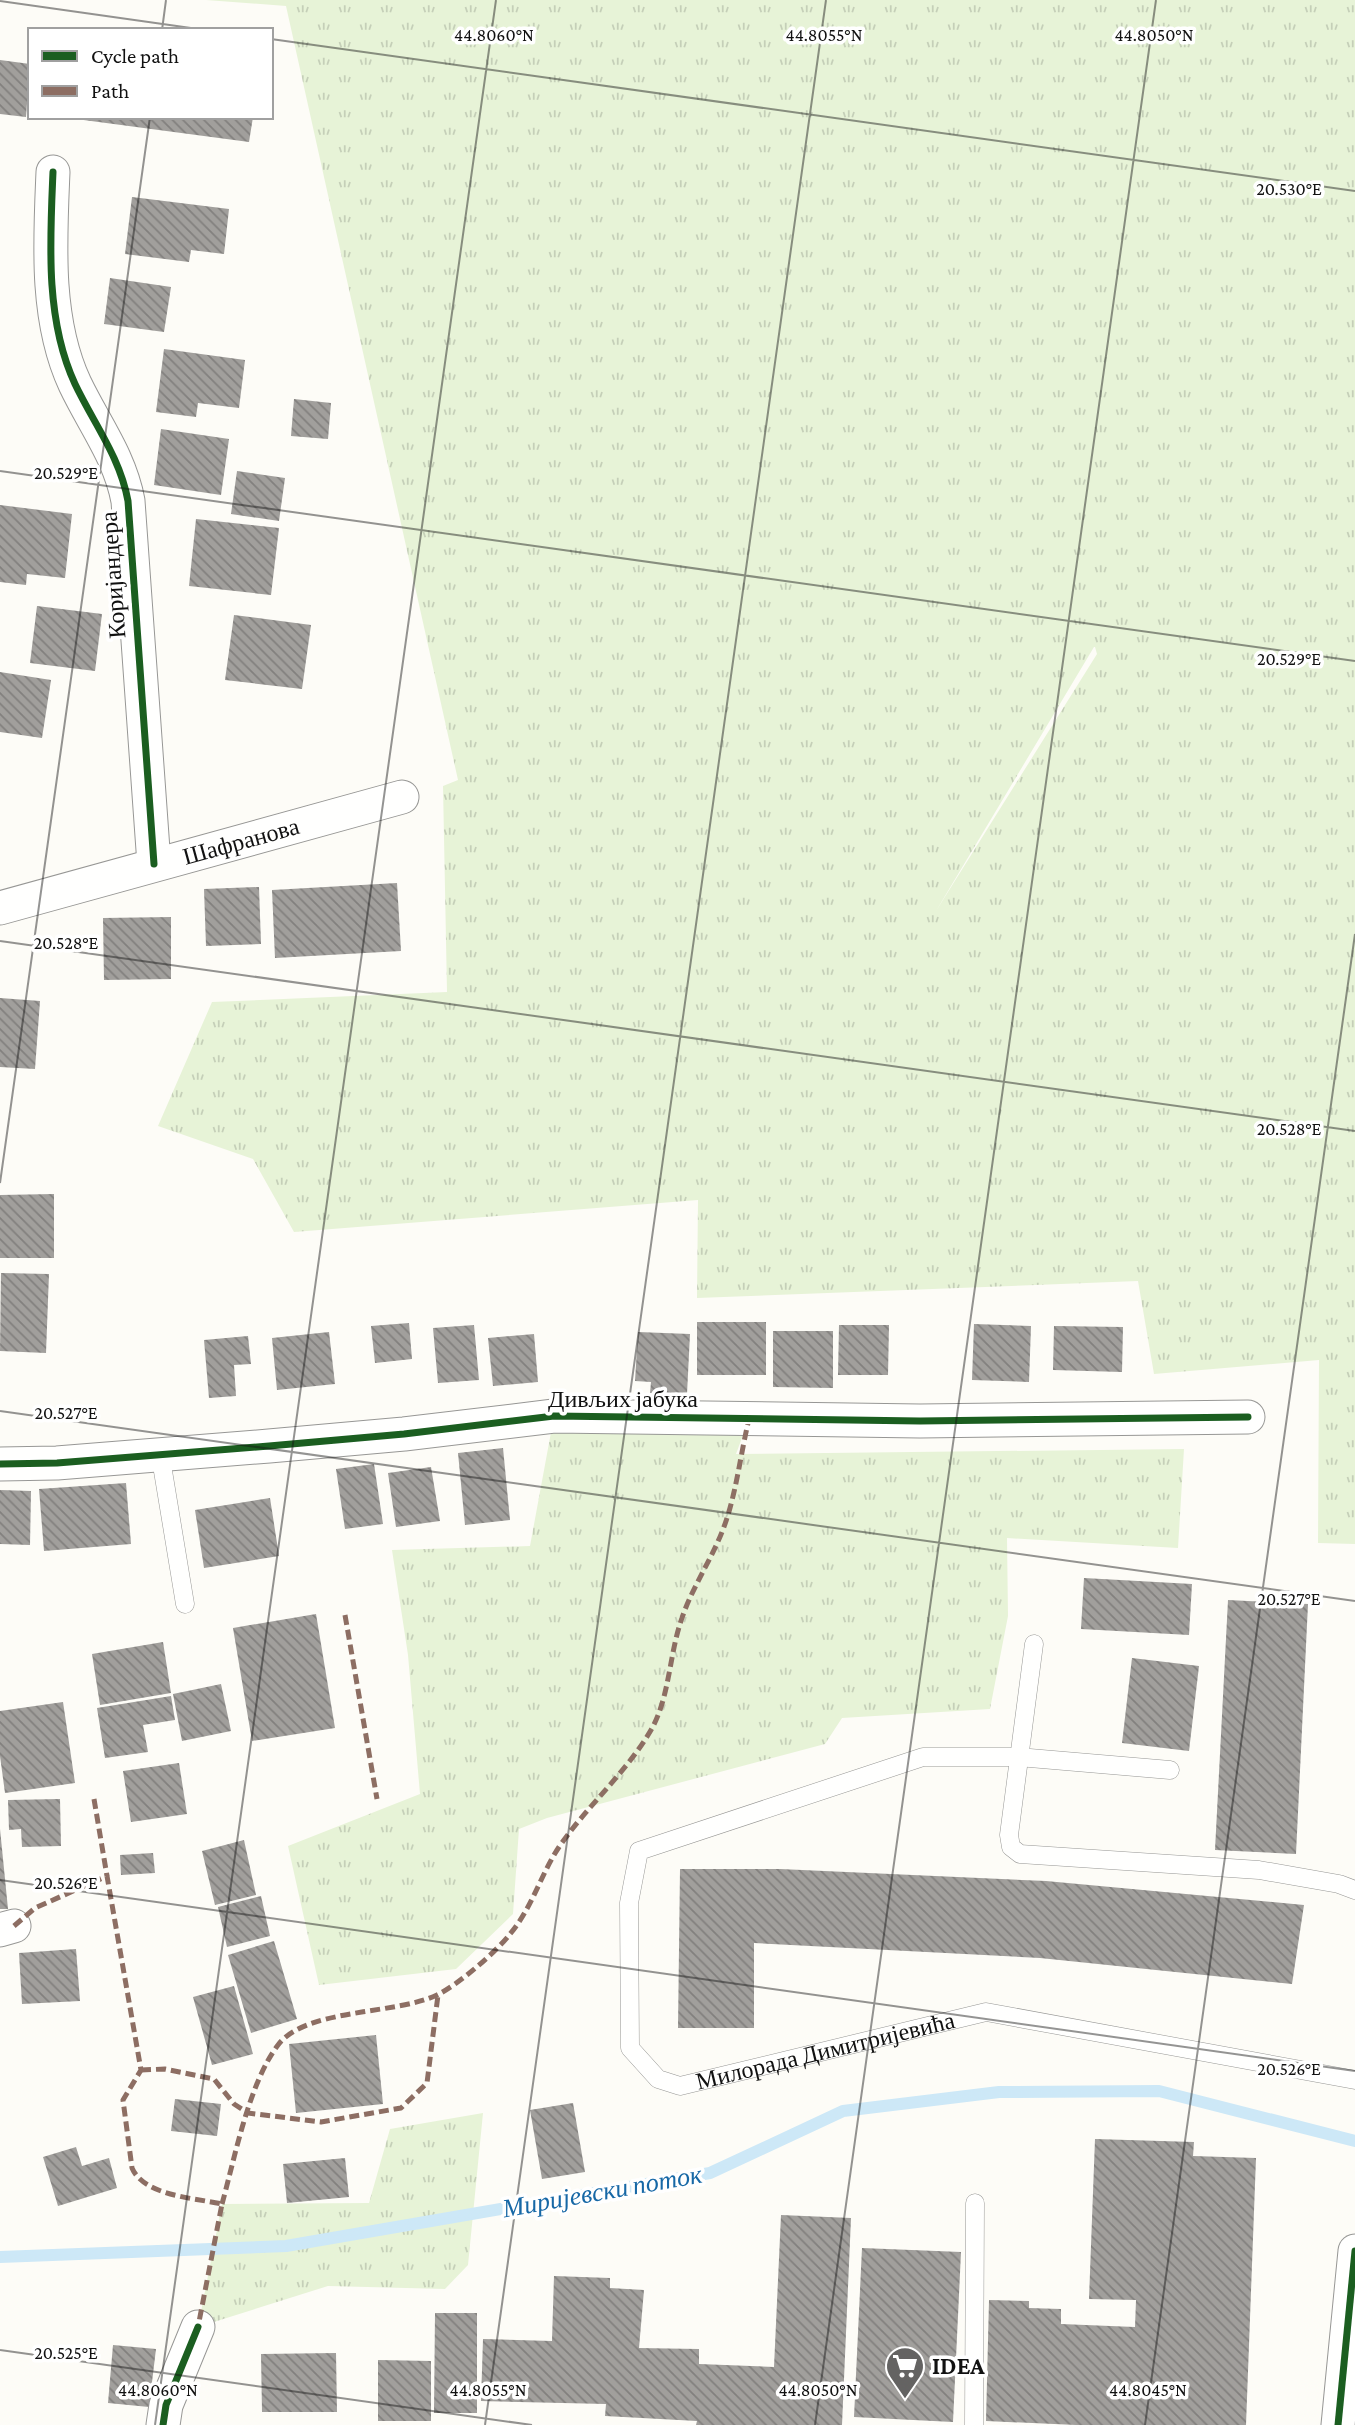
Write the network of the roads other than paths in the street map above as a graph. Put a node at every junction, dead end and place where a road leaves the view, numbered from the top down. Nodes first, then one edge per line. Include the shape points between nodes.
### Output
1 (53, 172) dead end
2 (401, 796) dead end
3 (154, 864) junction
4 (0, 908) edge
5 (1248, 1417) dead end
6 (160, 1453) junction
7 (0, 1464) edge
8 (185, 1604) dead end
9 (1034, 1644) dead end
10 (1018, 1758) junction
11 (1170, 1770) dead end
12 (1355, 1890) edge
13 (1355, 2080) edge
14 (975, 2203) dead end
15 (1355, 2251) edge
16 (198, 2327) dead end
17 (163, 2425) edge
18 (974, 2425) edge
19 (1338, 2425) edge

1 - 3 street, Коријандера via 50,242 60,335 75,383 124,479 128,501
2 - 3 street, Шафранова
3 - 4 street, Шафранова
5 - 6 street, Дивљих јабука via 920,1421 554,1416 404,1434
6 - 7 street, Дивљих јабука
6 - 8 lane
9 - 10 lane
10 - 11 lane, Милорада Димитријевића
10 - 12 lane via 1009,1835 1011,1847 1020,1854 1259,1870
10 - 13 lane, Милорада Димитријевића via 923,1757 639,1851 629,1903 630,2048 645,2068 658,2079 680,2086 986,2012
14 - 18 lane
15 - 19 street
16 - 17 street via 166,2405

